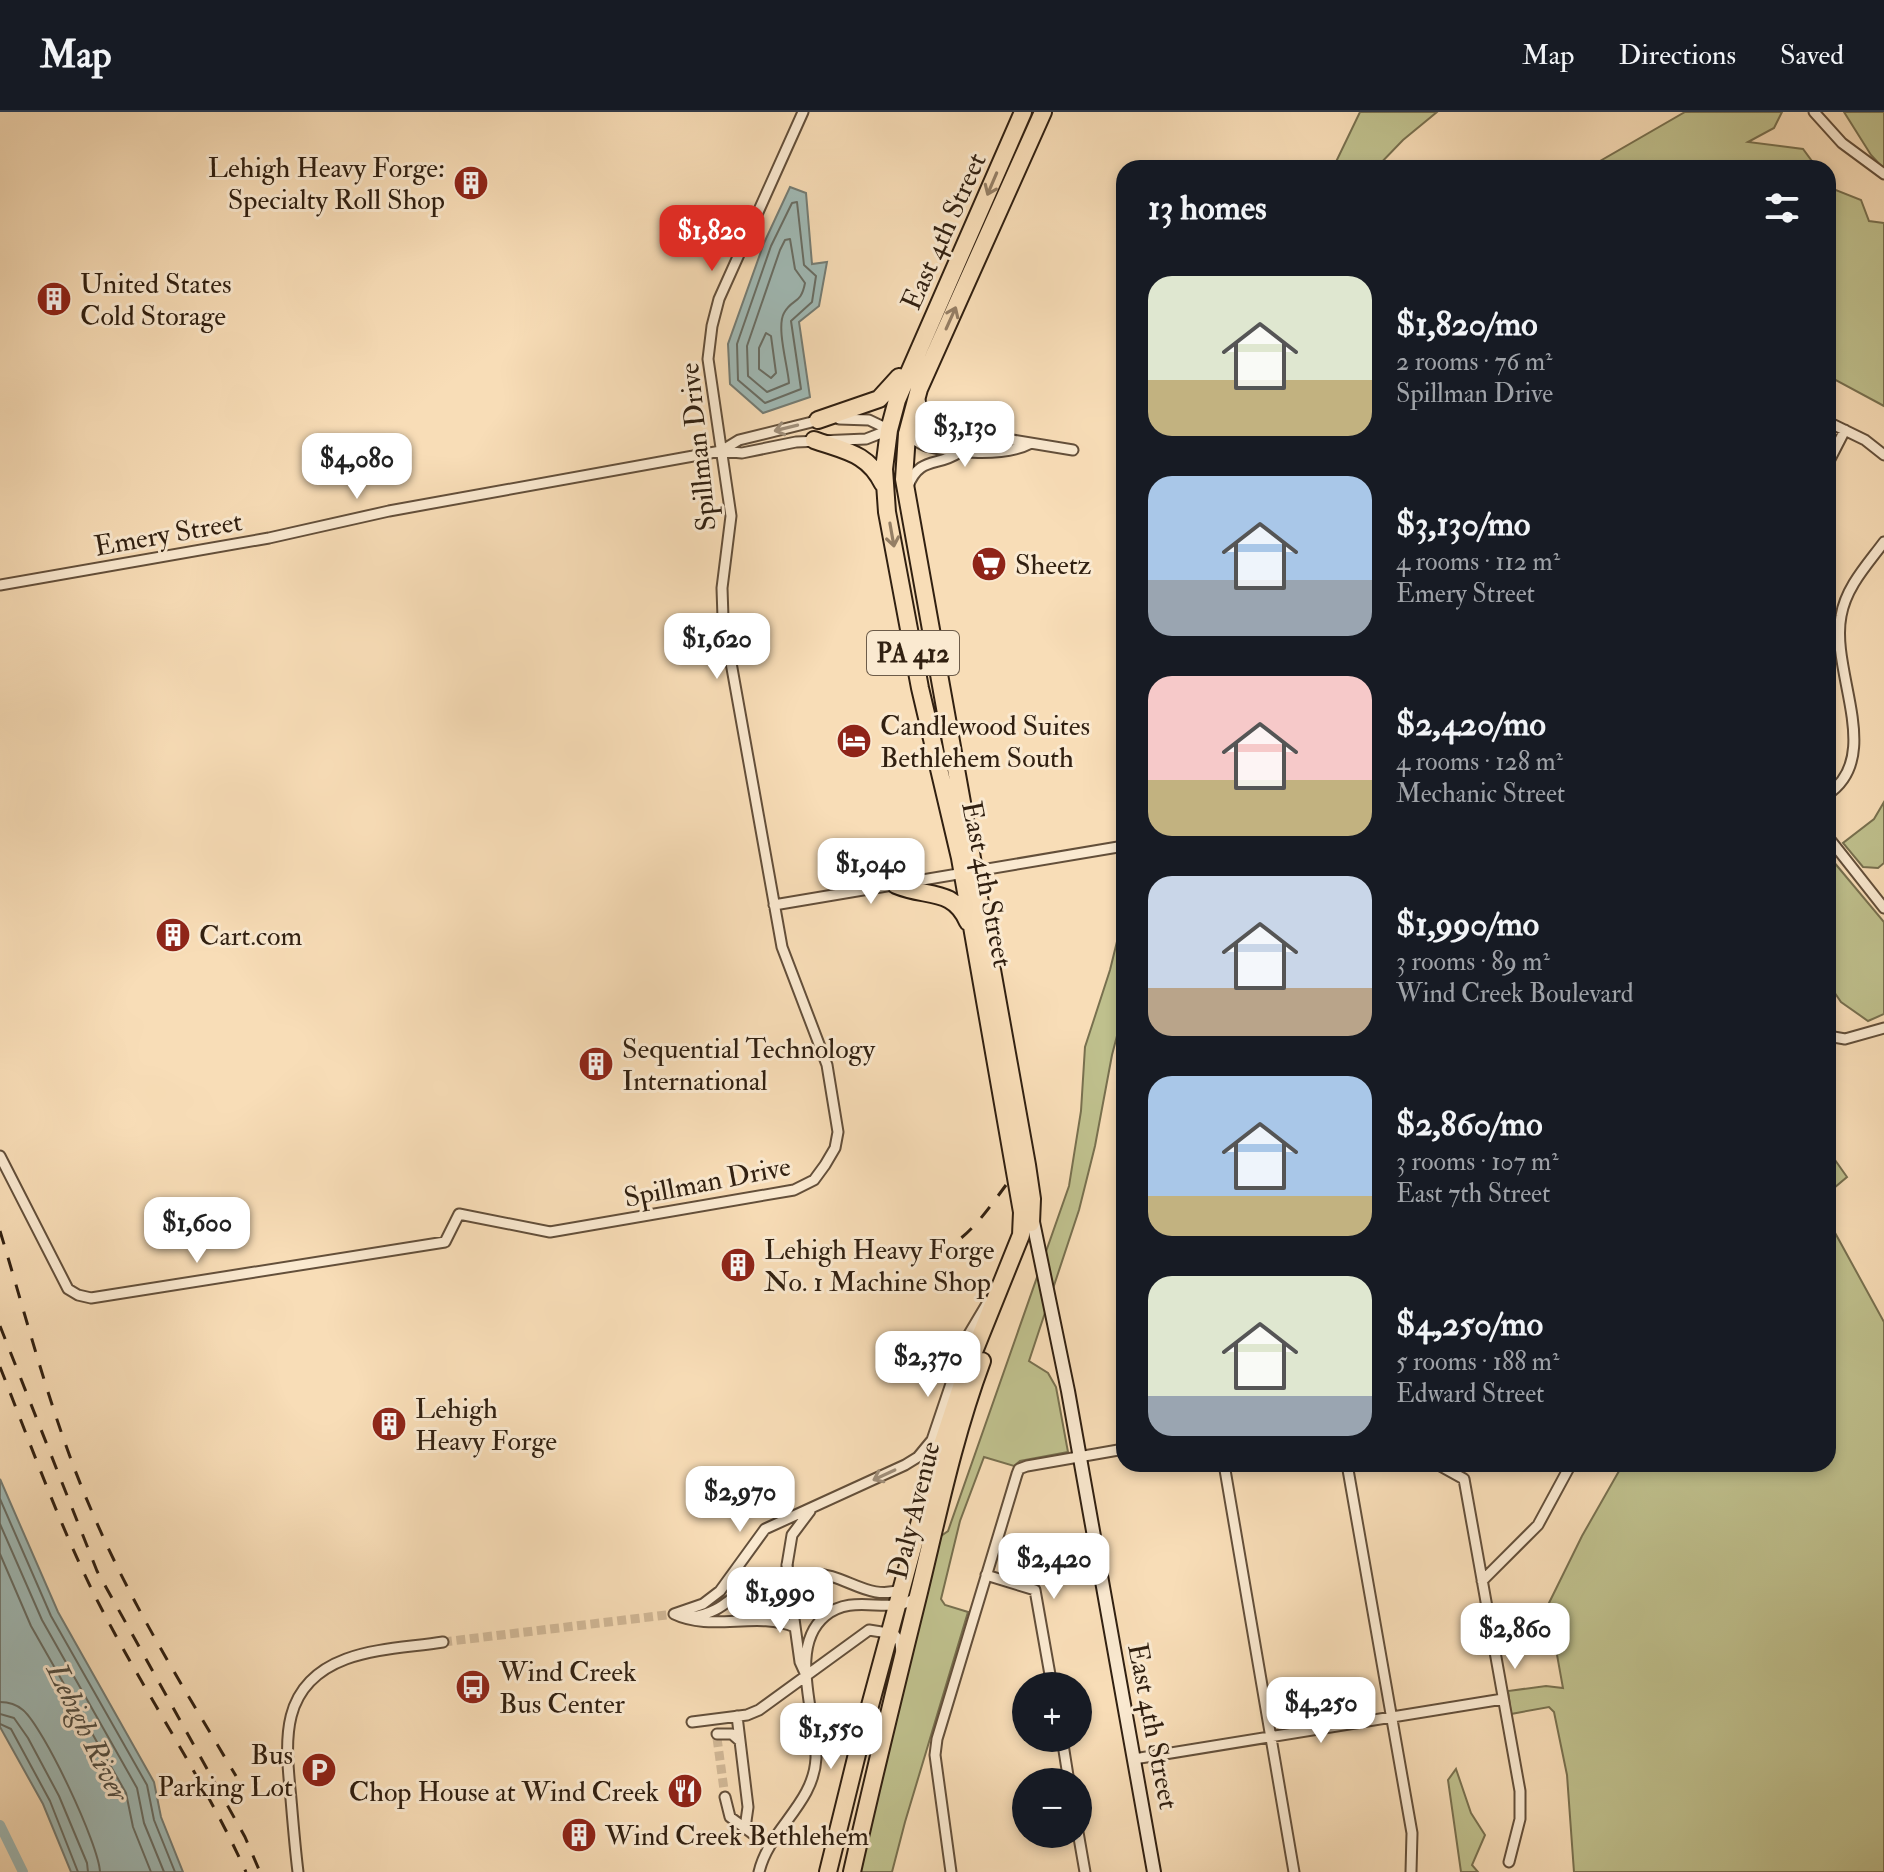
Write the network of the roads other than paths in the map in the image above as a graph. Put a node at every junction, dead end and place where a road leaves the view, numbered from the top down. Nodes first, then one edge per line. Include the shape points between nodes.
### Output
1 (803, 112) edge
2 (1023, 112) edge
3 (1043, 112) edge
4 (1814, 112) edge
5 (1884, 174) edge
6 (916, 353) junction
7 (919, 389) junction
8 (818, 420) junction
9 (1836, 426) edge
10 (889, 430) junction
11 (1845, 430) junction
12 (907, 434) junction
13 (959, 435) junction
14 (814, 440) junction
15 (1029, 444) junction
16 (1836, 447) edge
17 (1073, 450) dead end
18 (721, 451) junction
19 (958, 453) junction
20 (1884, 455) edge
21 (885, 488) junction
22 (905, 493) junction
23 (1884, 542) edge
24 (0, 585) edge
25 (1836, 789) edge
26 (1116, 847) edge
27 (1836, 847) edge
28 (970, 873) junction
29 (896, 885) junction
30 (774, 905) junction
31 (1884, 908) edge
32 (973, 934) junction
33 (1884, 1028) edge
34 (1836, 1037) edge
35 (0, 1156) edge
36 (1020, 1162) junction
37 (1026, 1208) junction
38 (1007, 1272) junction
39 (1116, 1450) edge
40 (1079, 1456) junction
41 (1225, 1472) edge
42 (1348, 1472) edge
43 (1452, 1472) edge
44 (1567, 1472) edge
45 (823, 1503) junction
46 (926, 1565) junction
47 (986, 1575) junction
48 (1482, 1581) junction
49 (918, 1595) junction
50 (899, 1597) junction
51 (679, 1614) junction
52 (795, 1627) junction
53 (890, 1632) junction
54 (443, 1642) tunnel mouth
55 (902, 1656) junction
56 (1050, 1672) edge
57 (806, 1676) junction
58 (1503, 1699) junction
59 (737, 1716) junction
60 (1392, 1717) junction
61 (715, 1719) junction
62 (717, 1736) junction
63 (1271, 1737) junction
64 (740, 1741) junction
65 (1134, 1759) junction
66 (725, 1797) tunnel mouth
67 (745, 1828) junction
68 (768, 1845) junction
69 (1081, 1848) edge
70 (1509, 1862) dead end
71 (298, 1872) edge
72 (759, 1872) edge
73 (828, 1872) edge
74 (852, 1872) edge
75 (951, 1872) edge
76 (1085, 1872) edge
77 (1154, 1872) edge
78 (1294, 1872) edge
79 (1411, 1872) edge

1 - 18 street, Spillman Drive via 715,312 708,370
2 -> 6 highway, East 4th Street / PA 412
7 -> 3 highway, East 4th Street / PA 412
4 - 5 street via 1842,143
6 - 8 highway via 879,399
6 - 10 highway, East 4th Street / PA 412
7 - 12 highway, East 4th Street / PA 412
7 - 13 street via 924,412
8 - 10 street, Emery Street via 869,420
8 -> 18 street, Emery Street via 739,440
9 - 11 street
10 - 12 street, Emery Street
10 - 14 street, Emery Street via 866,439
10 - 21 highway, East 4th Street / PA 412
11 - 16 street
11 - 20 street
12 - 13 street, Emery Street
12 - 19 street, Emery Street via 925,446
12 - 22 highway, East 4th Street / PA 412
13 - 15 street, Emery Street
14 - 18 street, Emery Street via 742,453
14 - 21 highway via 865,459
15 - 17 street, Emery Street
15 - 19 street, Emery Street
18 - 24 street, Emery Street
18 - 30 street, Spillman Drive via 731,516 723,618
19 - 22 street via 923,465
21 -> 28 highway, East 4th Street / PA 412 via 920,688
22 - 28 highway, East 4th Street / PA 412
23 - 25 street via 1852,585 1840,619 1858,748 1849,775
26 - 28 street
27 - 31 street
28 - 29 street
28 - 32 highway, East 4th Street / PA 412
28 - 36 highway, East 4th Street / PA 412 via 1023,1141
29 - 30 street
29 - 32 highway via 954,902
30 - 35 street, Spillman Drive via 782,947 823,1055 838,1132 835,1148 814,1180 794,1190 550,1232 459,1214 445,1242 91,1298 68,1289
32 - 36 highway, East 4th Street / PA 412
33 - 34 street
36 - 37 highway, East 4th Street / PA 412
36 - 37 highway, East 4th Street / PA 412 via 1016,1183
37 - 38 highway, Daly Avenue / PA 412
37 - 40 main road, East 4th Street via 1042,1258
37 - 46 highway, Daly Avenue / PA 412 via 1028,1246 977,1374
38 -> 45 street via 966,1339 929,1446 905,1465
38 - 50 highway, Daly Avenue / PA 412 via 952,1413
39 - 40 street
40 - 47 street via 1019,1469
40 - 65 main road, East 4th Street
41 - 63 street
42 - 60 street
43 - 48 street via 1464,1479
44 - 48 street via 1538,1525
45 - 51 street via 765,1529 720,1591
45 - 52 street, bridge via 798,1524 789,1545
46 - 49 highway, Daly Avenue / PA 412
46 - 50 street
47 - 56 street via 1035,1590
47 - 75 street via 935,1755
48 - 58 street
49 - 50 street via 907,1603
49 - 55 highway, Daly Avenue / PA 412
50 - 51 street via 822,1574 770,1579 715,1611 694,1617
50 - 53 highway, Daly Avenue / PA 412
50 - 57 street via 828,1613 809,1640
51 - 52 street via 694,1621 771,1621
52 - 57 street
53 - 55 street via 900,1642
53 - 57 street via 865,1632
53 - 73 highway, Daly Avenue / PA 412
54 - 71 street via 345,1659 302,1691 286,1738
55 - 74 highway, Daly Avenue / PA 412
57 - 59 street via 759,1710
57 - 68 street via 814,1772
58 - 60 street
58 - 70 street via 1521,1800
59 - 61 street
59 - 64 street
60 - 63 street
60 - 79 street via 1412,1833
61 - 62 street
61 - 62 street via 695,1721
62 - 64 street via 732,1734
63 - 65 street
63 - 78 street
64 - 67 street via 748,1807
65 - 77 main road, East 4th Street
66 - 67 street via 730,1817
67 - 68 street
68 - 72 street
69 - 76 street

